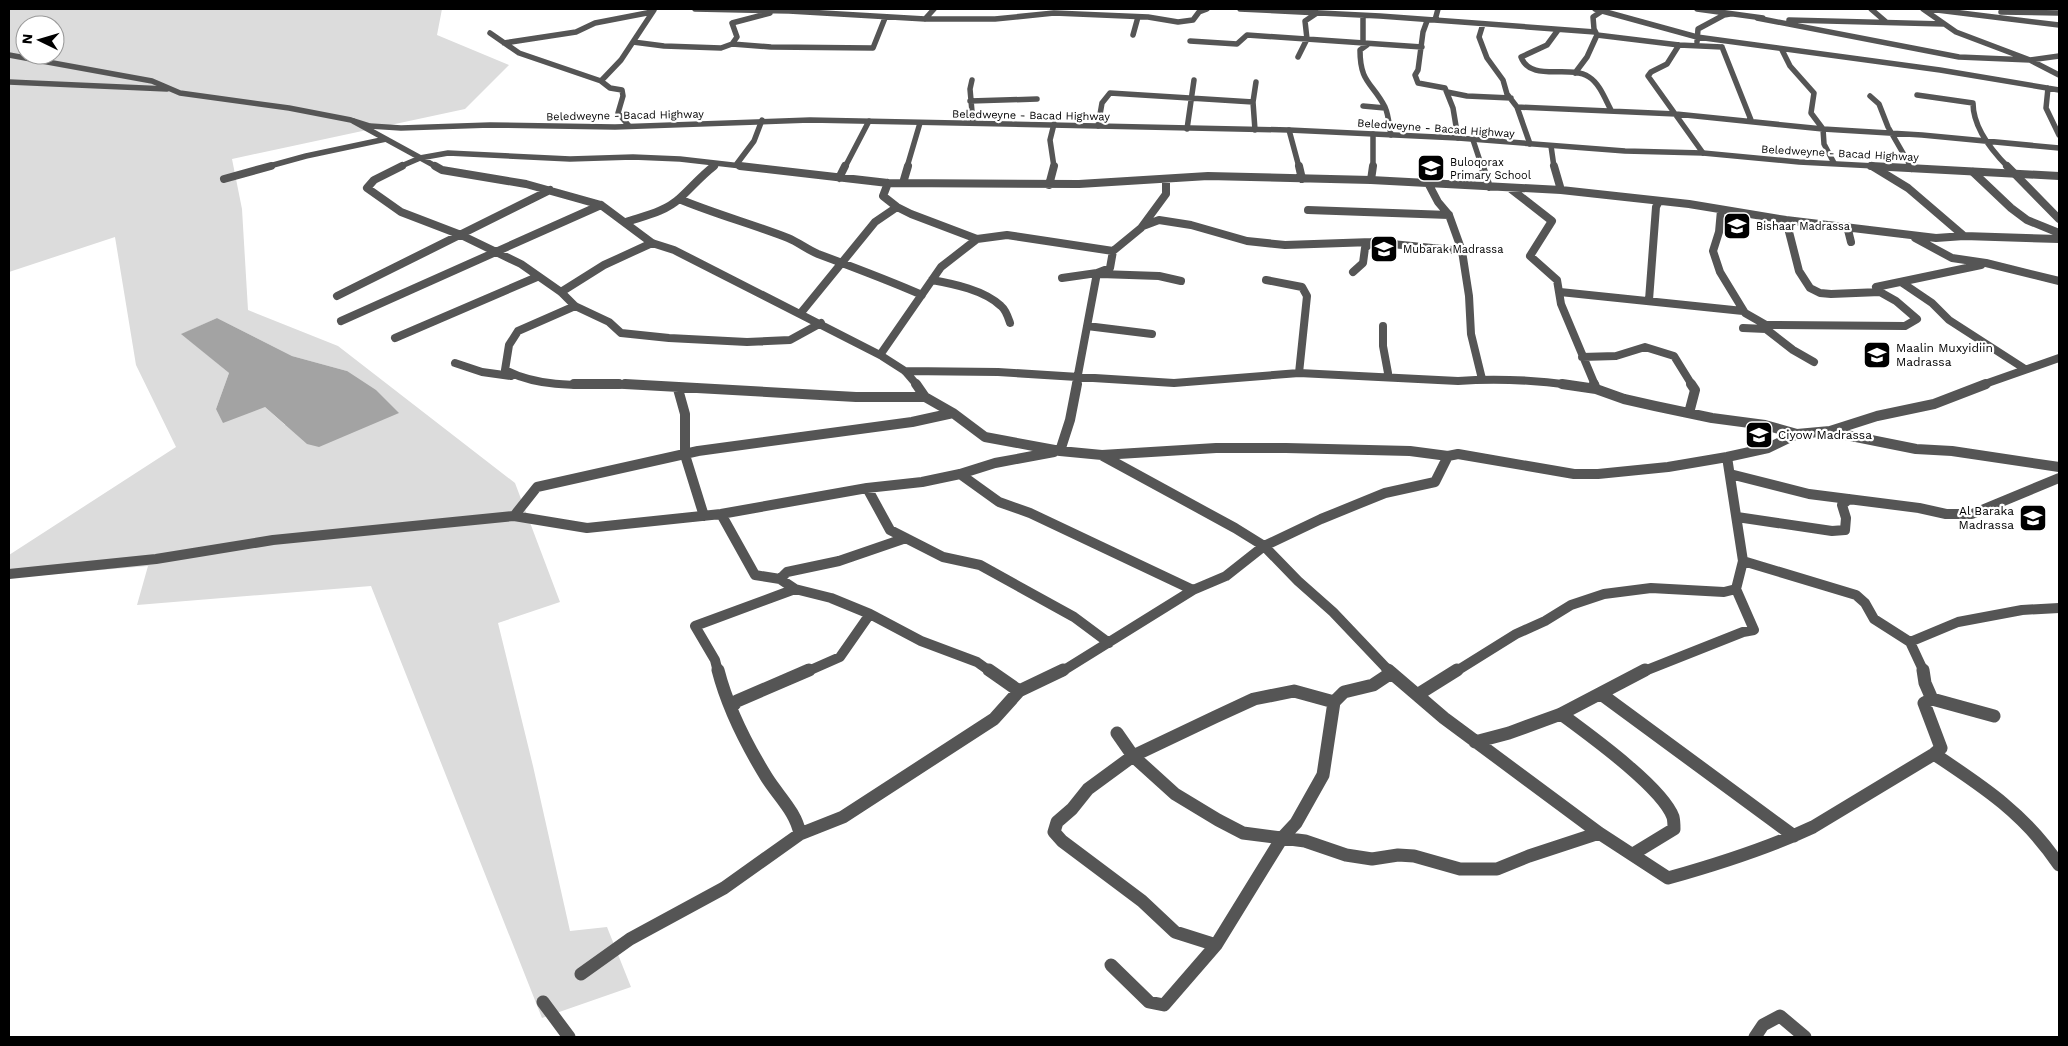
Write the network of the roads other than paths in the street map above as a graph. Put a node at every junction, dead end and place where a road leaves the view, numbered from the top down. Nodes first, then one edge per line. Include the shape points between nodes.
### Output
1 (695, 9) edge
2 (717, 9) edge
3 (773, 9) edge
4 (881, 9) edge
5 (934, 9) edge
6 (1207, 9) edge
7 (1240, 9) edge
8 (1381, 9) edge
9 (1438, 9) edge
10 (1595, 9) edge
11 (1697, 9) edge
12 (1872, 9) edge
13 (1924, 9) edge
14 (1929, 9) edge
15 (1963, 9) edge
16 (653, 10) edge
17 (1268, 10) edge
18 (2001, 10) edge
19 (1735, 11) edge
20 (1321, 12) edge
21 (1602, 12) junction
22 (1976, 13) junction
23 (2059, 13) edge
24 (610, 16) dead end
25 (876, 16) junction
26 (1363, 16) junction
27 (1380, 16) junction
28 (1995, 16) junction
29 (1138, 17) junction
30 (885, 18) junction
31 (1757, 18) junction
32 (925, 19) junction
33 (1435, 20) junction
34 (1427, 21) junction
35 (1885, 22) junction
36 (595, 23) junction
37 (1483, 24) junction
38 (1782, 24) junction
39 (1944, 24) junction
40 (2059, 25) edge
41 (1774, 29) dead end
42 (1558, 30) junction
43 (490, 33) dead end
44 (1596, 34) junction
45 (1133, 35) dead end
46 (1697, 37) junction
47 (1307, 39) junction
48 (633, 42) junction
49 (1190, 42) dead end
50 (504, 43) junction
51 (732, 44) junction
52 (1365, 44) junction
53 (1678, 44) junction
54 (1748, 44) junction
55 (1697, 45) junction
56 (1422, 47) junction
57 (1722, 47) junction
58 (1782, 50) junction
59 (9, 55) edge
60 (2059, 56) edge
61 (1298, 57) dead end
62 (2030, 60) junction
63 (1575, 73) junction
64 (2059, 75) edge
65 (972, 80) dead end
66 (1194, 80) dead end
67 (601, 81) junction
68 (9, 82) edge
69 (1256, 82) dead end
70 (2048, 88) junction
71 (167, 90) junction
72 (2059, 90) edge
73 (1447, 92) junction
74 (1916, 95) dead end
75 (1870, 96) dead end
76 (1193, 98) junction
77 (1511, 98) junction
78 (1037, 99) dead end
79 (970, 101) junction
80 (1253, 102) junction
81 (1363, 106) dead end
82 (1517, 107) junction
83 (1385, 108) junction
84 (1611, 110) junction
85 (1676, 114) junction
86 (351, 120) junction
87 (762, 120) junction
88 (1751, 120) junction
89 (868, 121) junction
90 (920, 123) junction
91 (973, 123) junction
92 (1054, 124) junction
93 (629, 126) junction
94 (1098, 126) junction
95 (1187, 129) junction
96 (1823, 129) junction
97 (1255, 130) junction
98 (1289, 130) junction
99 (1373, 134) junction
100 (1391, 134) junction
101 (1893, 134) junction
102 (2059, 135) edge
103 (1458, 138) junction
104 (386, 139) junction
105 (1473, 140) junction
106 (1987, 142) junction
107 (1530, 144) junction
108 (1550, 146) junction
109 (2059, 148) edge
110 (1703, 154) junction
111 (420, 158) junction
112 (1834, 163) junction
113 (716, 164) junction
114 (736, 165) junction
115 (1870, 165) junction
116 (1912, 168) junction
117 (1973, 172) junction
118 (2012, 174) junction
119 (2059, 176) edge
120 (839, 178) junction
121 (224, 179) dead end
122 (1302, 179) junction
123 (1166, 180) junction
124 (1371, 180) junction
125 (888, 183) junction
126 (903, 183) junction
127 (1428, 183) junction
128 (1049, 185) junction
129 (1489, 186) junction
130 (1511, 189) junction
131 (550, 190) junction
132 (1561, 190) junction
133 (679, 199) junction
134 (1659, 201) junction
135 (602, 205) junction
136 (898, 207) junction
137 (1308, 210) dead end
138 (1721, 210) junction
139 (1449, 215) junction
140 (2059, 219) edge
141 (1786, 220) junction
142 (626, 222) junction
143 (1144, 226) junction
144 (1848, 226) junction
145 (2059, 233) edge
146 (461, 235) junction
147 (1910, 235) junction
148 (1964, 236) junction
149 (977, 239) junction
150 (2059, 239) edge
151 (1372, 242) junction
152 (1851, 242) dead end
153 (652, 243) junction
154 (1113, 251) junction
155 (1462, 251) junction
156 (495, 253) junction
157 (844, 262) junction
158 (1986, 263) junction
159 (1353, 272) dead end
160 (1097, 274) junction
161 (537, 277) junction
162 (1062, 278) dead end
163 (932, 280) junction
164 (1266, 280) dead end
165 (1181, 281) dead end
166 (2059, 281) edge
167 (1901, 282) junction
168 (561, 292) junction
169 (1560, 292) junction
170 (1880, 292) junction
171 (922, 295) junction
172 (337, 296) dead end
173 (1649, 300) junction
174 (575, 306) junction
175 (1743, 310) junction
176 (800, 314) junction
177 (341, 321) dead end
178 (821, 323) junction
179 (1010, 323) dead end
180 (1087, 326) junction
181 (1383, 326) dead end
182 (1766, 327) junction
183 (1743, 328) dead end
184 (1152, 334) dead end
185 (395, 338) dead end
186 (880, 355) junction
187 (1582, 357) junction
188 (2059, 358) edge
189 (1814, 362) dead end
190 (455, 363) dead end
191 (2024, 369) junction
192 (905, 371) junction
193 (1299, 373) junction
194 (511, 376) junction
195 (1387, 377) junction
196 (1077, 378) junction
197 (1482, 379) junction
198 (678, 388) junction
199 (1596, 390) junction
200 (925, 397) junction
201 (954, 413) junction
202 (1689, 413) junction
203 (1830, 431) junction
204 (1797, 434) junction
205 (1060, 451) junction
206 (685, 455) junction
207 (1102, 455) junction
208 (1448, 456) junction
209 (1727, 457) junction
210 (2059, 467) edge
211 (960, 474) junction
212 (1730, 474) junction
213 (2059, 478) edge
214 (867, 488) junction
215 (1849, 499) junction
216 (721, 514) junction
217 (514, 516) junction
218 (704, 516) junction
219 (1737, 517) junction
220 (906, 538) junction
221 (1264, 546) junction
222 (1743, 561) junction
223 (9, 574) edge
224 (780, 579) junction
225 (795, 589) junction
226 (1736, 589) junction
227 (1193, 590) junction
228 (2058, 609) edge
229 (870, 614) junction
230 (1910, 642) junction
231 (1109, 643) junction
232 (1391, 673) junction
233 (1020, 691) junction
234 (1417, 694) junction
235 (1601, 694) junction
236 (1932, 699) junction
237 (1334, 702) junction
238 (731, 708) junction
239 (1561, 714) junction
240 (1994, 716) dead end
241 (1117, 733) dead end
242 (1475, 742) junction
243 (1934, 754) junction
244 (1133, 756) junction
245 (1599, 833) junction
246 (800, 834) junction
247 (1794, 836) junction
248 (1282, 838) junction
249 (1633, 854) junction
250 (2059, 865) edge
251 (1216, 945) junction
252 (1110, 965) dead end
253 (581, 974) dead end
254 (543, 1002) dead end
255 (569, 1037) edge
256 (1754, 1037) edge
257 (1805, 1037) edge

1 - 2 street
2 - 3 street
3 - 25 street
3 - 51 street via 769,14 732,23 737,37
4 - 25 street
5 - 32 street
6 - 29 street via 1190,21
7 - 17 street
8 - 27 street
9 - 33 street
10 - 21 street
11 - 19 street
12 - 35 street
13 - 39 street
14 - 22 street
15 - 22 street
16 - 36 street
16 - 48 street
17 - 20 street
18 - 23 street
18 - 28 street
19 - 31 street
19 - 46 street via 1698,30
20 - 26 street
20 - 47 street via 1305,21
21 - 44 street via 1593,16
21 - 46 street
22 - 28 street
24 - 36 street
25 - 30 street
26 - 27 street
26 - 52 street
27 - 34 street
28 - 40 street
29 - 32 street via 1054,13 995,19
29 - 45 street
30 - 32 street
30 - 51 street via 873,48
31 - 35 street
31 - 38 street
33 - 34 street
33 - 37 street
34 - 56 street
35 - 39 street
36 - 50 street via 576,32
37 - 42 street
37 - 77 street via 1479,38
38 - 41 street
38 - 62 street via 1959,57
39 - 62 street via 1971,39
42 - 44 street
42 - 63 street via 1543,49 1521,57 1531,70
43 - 50 street
44 - 53 street
44 - 63 street via 1587,57
46 - 54 street
46 - 55 street
47 - 49 street via 1247,35 1237,44
47 - 52 street
47 - 61 street
48 - 51 street via 721,48
48 - 67 street
50 - 67 street via 528,56
52 - 56 street
52 - 83 street via 1358,60 1360,73
53 - 55 street
53 - 85 street via 1667,64 1648,76
54 - 57 street
54 - 58 street
55 - 57 street
56 - 73 street via 1414,75 1418,83 1445,88
57 - 88 street
58 - 70 street via 1940,70
58 - 96 street via 1790,66 1814,93 1811,113
59 - 71 street, Beledweyne - Bacad Highway via 152,80
60 - 62 street
62 - 64 street
63 - 84 street via 1589,76
65 - 79 street
66 - 76 street
67 - 93 street via 610,88 622,90 618,113
68 - 71 street
69 - 80 street
70 - 72 street
70 - 102 street via 2046,113
71 - 86 street, Beledweyne - Bacad Highway
73 - 77 street
73 - 103 street
74 - 106 street via 1973,103 1973,117
75 - 101 street via 1880,104
76 - 80 street
76 - 94 street via 1110,93 1102,103
76 - 95 street
77 - 82 street
78 - 79 street
79 - 91 street
80 - 97 street
81 - 83 street
82 - 84 street
82 - 107 street
83 - 100 street
84 - 85 street
85 - 88 street
85 - 110 street
86 - 93 street, Beledweyne - Bacad Highway via 370,126 401,128
86 - 104 street
87 - 89 street, Beledweyne - Bacad Highway
87 - 93 street, Beledweyne - Bacad Highway
87 - 114 street via 754,141
88 - 96 street
89 - 90 street, Beledweyne - Bacad Highway
89 - 120 street
90 - 91 street, Beledweyne - Bacad Highway
90 - 126 street
91 - 92 street, Beledweyne - Bacad Highway
92 - 94 street, Beledweyne - Bacad Highway
92 - 128 street via 1050,140 1054,166
94 - 95 street, Beledweyne - Bacad Highway
95 - 97 street, Beledweyne - Bacad Highway
96 - 101 street
96 - 112 street via 1824,144
97 - 98 street, Beledweyne - Bacad Highway
98 - 99 street, Beledweyne - Bacad Highway
98 - 122 street
99 - 100 street, Beledweyne - Bacad Highway
99 - 124 street via 1374,172
100 - 103 street, Beledweyne - Bacad Highway
101 - 106 street
101 - 116 street
103 - 105 street, Beledweyne - Bacad Highway
104 - 111 street
104 - 121 street via 306,156
105 - 107 street, Beledweyne - Bacad Highway
105 - 129 street
106 - 109 street
106 - 118 street
107 - 108 street, Beledweyne - Bacad Highway
108 - 110 street, Beledweyne - Bacad Highway
108 - 132 street
110 - 112 street, Beledweyne - Bacad Highway
111 - 113 street via 448,153 480,153 570,159 680,159
111 - 131 street via 442,170
111 - 146 street via 374,180 367,188 401,212
112 - 115 street, Beledweyne - Bacad Highway
113 - 114 street
113 - 133 street
114 - 120 street
115 - 116 street, Beledweyne - Bacad Highway
115 - 148 street via 1908,188
116 - 117 street, Beledweyne - Bacad Highway
117 - 118 street, Beledweyne - Bacad Highway
117 - 145 street via 2027,220
118 - 119 street, Beledweyne - Bacad Highway
118 - 140 street
120 - 125 street
122 - 123 street via 1208,176
122 - 124 street
123 - 128 street
123 - 143 street via 1166,194
124 - 127 street
125 - 126 street
125 - 136 street via 883,196
126 - 128 street
127 - 129 street
127 - 139 street
129 - 130 street
130 - 132 street
130 - 169 street via 1552,221 1530,256 1551,272
131 - 135 street
131 - 146 street
132 - 134 street
133 - 142 street via 662,210
133 - 157 street via 791,239 816,253
134 - 138 street
134 - 173 street
135 - 142 street
135 - 156 street
136 - 149 street
136 - 157 street via 875,222
137 - 139 street
138 - 141 street
138 - 175 street via 1713,251 1720,272
139 - 155 street
141 - 144 street
141 - 170 street via 1799,271 1810,288 1831,294
142 - 153 street
143 - 151 street via 1159,220 1191,225 1247,241 1285,245
143 - 154 street
144 - 147 street
144 - 152 street
146 - 156 street
146 - 172 street
147 - 148 street via 1936,238
147 - 158 street via 1952,258
148 - 150 street
149 - 154 street via 1007,235
149 - 163 street via 941,267
151 - 155 street
151 - 159 street via 1365,248 1363,263
153 - 168 street via 604,265
153 - 176 street via 674,250
154 - 160 street via 1110,268
155 - 197 street via 1471,334
156 - 161 street via 522,264
156 - 177 street
157 - 171 street
157 - 176 street
158 - 166 street
158 - 167 street
160 - 162 street
160 - 165 street via 1159,276
160 - 180 street
161 - 168 street
161 - 185 street
163 - 171 street
163 - 179 street via 992,300 1003,307
164 - 193 street via 1302,287 1308,296
167 - 170 street via 1876,287
167 - 191 street via 1932,303 1949,320
168 - 174 street
169 - 173 street
169 - 187 street via 1561,304
170 - 182 street via 1917,319 1905,326
171 - 186 street
173 - 175 street
174 - 178 street via 608,322 621,333 669,338 747,342 790,340
174 - 194 street via 518,331 509,346 505,370
175 - 182 street
176 - 178 street
178 - 186 street
180 - 184 street
180 - 196 street
181 - 195 street
182 - 183 street
182 - 189 street via 1793,350
186 - 192 street
187 - 199 street
187 - 202 street via 1616,356 1645,346 1674,356 1695,390
188 - 191 street
190 - 194 street via 475,372
191 - 203 street via 1934,404
192 - 196 street via 998,372
192 - 200 street
193 - 195 street
193 - 196 street via 1174,383
194 - 198 street via 556,383
195 - 197 street via 1458,381
196 - 205 street via 1070,420
197 - 199 street via 1540,381
198 - 200 street via 856,397
198 - 206 street via 685,414
199 - 202 street
200 - 201 street
201 - 205 street via 985,437
201 - 206 street
202 - 204 street via 1764,425
203 - 204 street
203 - 210 street via 1875,442
204 - 209 street via 1768,448
205 - 207 street
205 - 211 street via 994,463
206 - 217 street via 537,487
206 - 218 street
207 - 208 street via 1216,448 1286,448 1410,451
207 - 221 street
208 - 209 street via 1458,454 1574,474 1668,467
208 - 221 street via 1435,482 1385,493
209 - 212 street
211 - 214 street
211 - 227 street via 999,502 1030,513
212 - 215 street via 1809,494
212 - 219 street
213 - 215 street via 1972,514 1946,514
214 - 216 street
214 - 220 street via 890,530
215 - 219 street via 1842,505 1845,530 1832,532
216 - 218 street
216 - 224 street via 755,575
217 - 218 street via 587,528
217 - 223 street via 273,540 156,559
219 - 222 street
220 - 224 street via 839,561 787,572
220 - 231 street via 943,556 980,565 1074,617
221 - 227 street via 1226,576
221 - 232 street
222 - 226 street
222 - 230 street via 1856,595 1874,619
224 - 225 street
225 - 229 street via 831,598
225 - 238 street via 695,626 715,660
226 - 234 street via 1724,592 1651,588 1587,599 1516,634
226 - 235 street via 1754,630 1636,674
227 - 231 street
228 - 230 street via 2022,610 1958,622
229 - 233 street via 921,641 977,662
229 - 238 street via 840,657 737,701
230 - 236 street via 1923,667
231 - 233 street via 1057,674
232 - 234 street
232 - 237 street via 1373,685 1344,692
233 - 246 street via 994,719 887,789 843,817
234 - 242 street
235 - 239 street
235 - 247 street
236 - 240 street
236 - 243 street via 1924,703 1941,748
237 - 244 street via 1294,691 1254,700
237 - 248 street via 1323,775 1296,823
238 - 246 street via 742,736 784,800
239 - 242 street
239 - 249 street via 1613,753 1649,787 1673,816 1674,829
241 - 244 street
242 - 245 street
243 - 247 street
243 - 250 street via 1995,794 2021,816
244 - 248 street via 1175,794 1218,820 1243,833
244 - 251 street via 1088,789 1057,822 1054,832 1160,916 1175,932
245 - 248 street via 1497,869 1460,869 1414,856 1372,859
245 - 249 street
246 - 253 street via 724,888 630,939
247 - 249 street via 1756,852 1668,878
248 - 251 street
251 - 252 street via 1164,1004 1149,1002
254 - 255 street
256 - 257 street via 1763,1025 1780,1016

